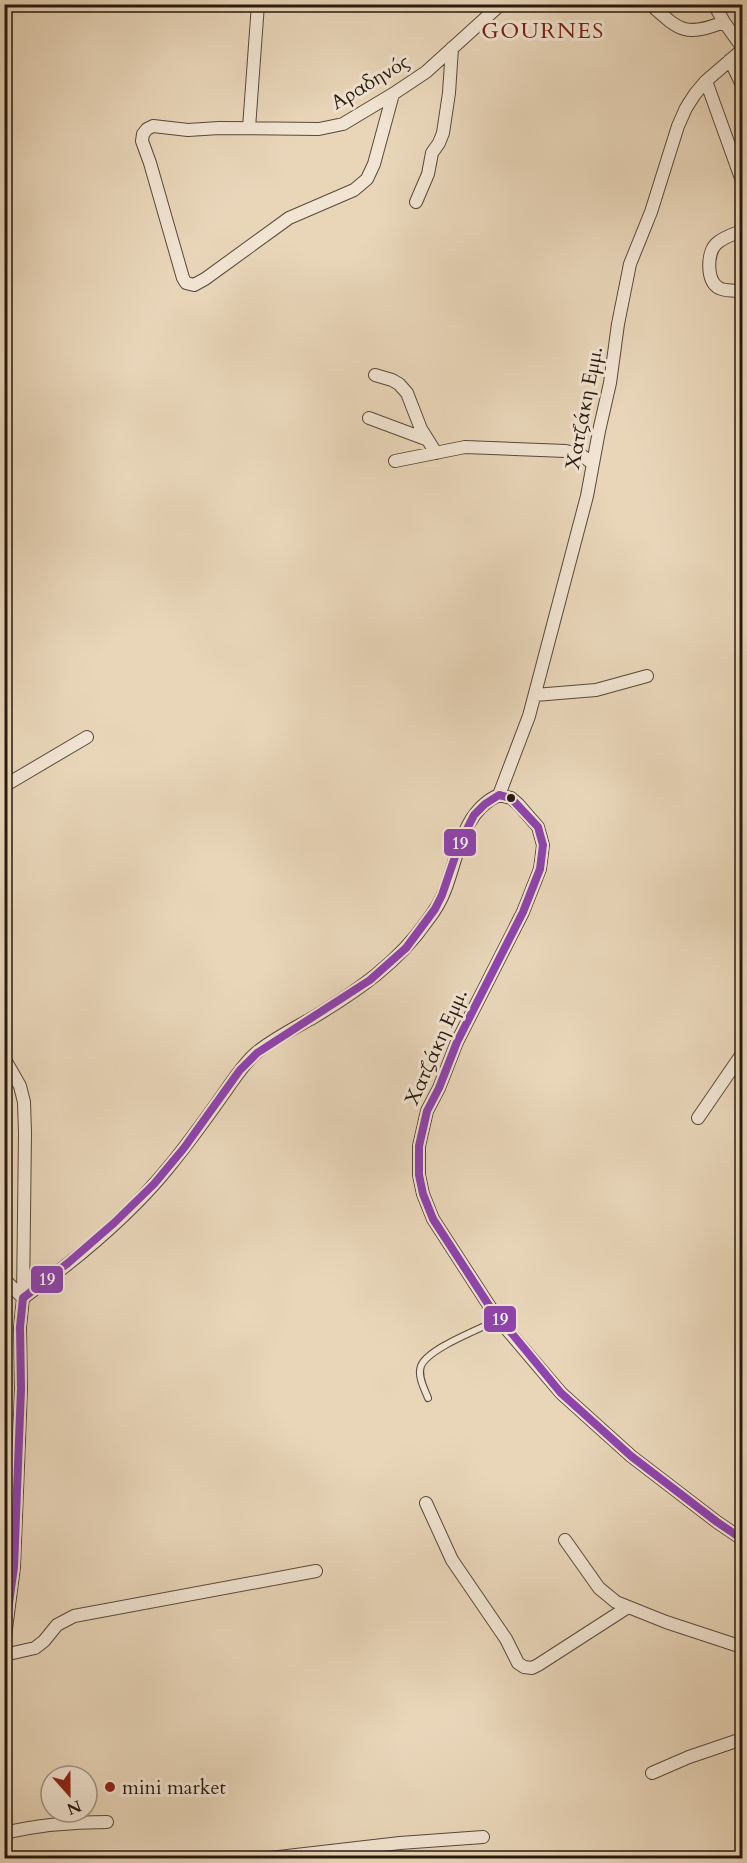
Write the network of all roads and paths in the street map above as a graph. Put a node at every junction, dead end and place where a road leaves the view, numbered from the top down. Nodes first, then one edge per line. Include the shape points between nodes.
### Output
1 (258, 4) edge
2 (501, 4) edge
3 (650, 4) edge
4 (714, 4) edge
5 (724, 22) junction
6 (452, 48) junction
7 (742, 48) edge
8 (730, 60) junction
9 (706, 81) junction
10 (742, 85) edge
11 (393, 94) junction
12 (249, 128) junction
13 (742, 181) edge
14 (416, 202) dead end
15 (742, 231) edge
16 (742, 292) edge
17 (375, 375) dead end
18 (369, 418) dead end
19 (428, 440) junction
20 (436, 453) junction
21 (395, 461) dead end
22 (592, 464) junction
23 (647, 676) dead end
24 (535, 695) junction
25 (87, 737) dead end
26 (4, 786) edge
27 (499, 795) junction
28 (742, 1054) edge
29 (4, 1058) edge
30 (698, 1118) dead end
31 (4, 1279) edge
32 (23, 1298) junction
33 (499, 1319) junction
34 (428, 1398) dead end
35 (10, 1490) edge
36 (426, 1503) dead end
37 (742, 1539) edge
38 (565, 1540) dead end
39 (316, 1570) dead end
40 (628, 1607) junction
41 (4, 1644) edge
42 (742, 1647) edge
43 (4, 1655) edge
44 (742, 1739) edge
45 (652, 1773) dead end
46 (107, 1822) dead end
47 (4, 1833) edge
48 (483, 1837) dead end
49 (270, 1858) edge

1 - 12 street
2 - 6 street, Αραδηνός
3 - 5 street via 688,31
4 - 5 street
5 - 7 street
6 - 11 street, Αραδηνός
6 - 14 street via 443,133
7 - 8 street, Χατζάκη Εμμ.
8 - 9 street, Χατζάκη Εμμ.
8 - 10 street
9 - 13 street
9 - 22 street, Χατζάκη Εμμ. via 678,126 630,264
11 - 12 street, Αραδηνός via 330,128
11 - 12 street, Αραδηνός via 367,179 354,190 289,218 205,279 194,285 186,283 143,134 153,126 188,130
15 - 16 street via 714,245 710,266 715,285 726,291
17 - 19 street via 393,380 407,393
18 - 19 street
19 - 20 street
20 - 21 street
20 - 22 street via 465,447 543,449 580,454
22 - 24 street, Χατζάκη Εμμ.
23 - 24 street via 596,690
24 - 27 street, Χατζάκη Εμμ.
25 - 26 street
27 - 32 street via 481,806 467,828 445,891 409,945 370,980 257,1053 154,1184 75,1257
27 - 33 street, Χατζάκη Εμμ. via 511,798 538,827 543,845 540,868 523,912 457,1042 427,1112 418,1162 423,1194 434,1219
28 - 30 street
29 - 32 street via 24,1102
31 - 32 street
32 - 35 street via 21,1389
33 - 34 lane via 429,1356 420,1375
33 - 37 street, Χατζάκη Εμμ. via 561,1393 605,1434
35 - 41 street via 14,1567
36 - 40 street via 452,1560 524,1667 538,1665
38 - 40 street via 599,1588
39 - 43 street via 74,1616 57,1625 35,1648
40 - 42 street
44 - 45 street
46 - 47 street
48 - 49 street

